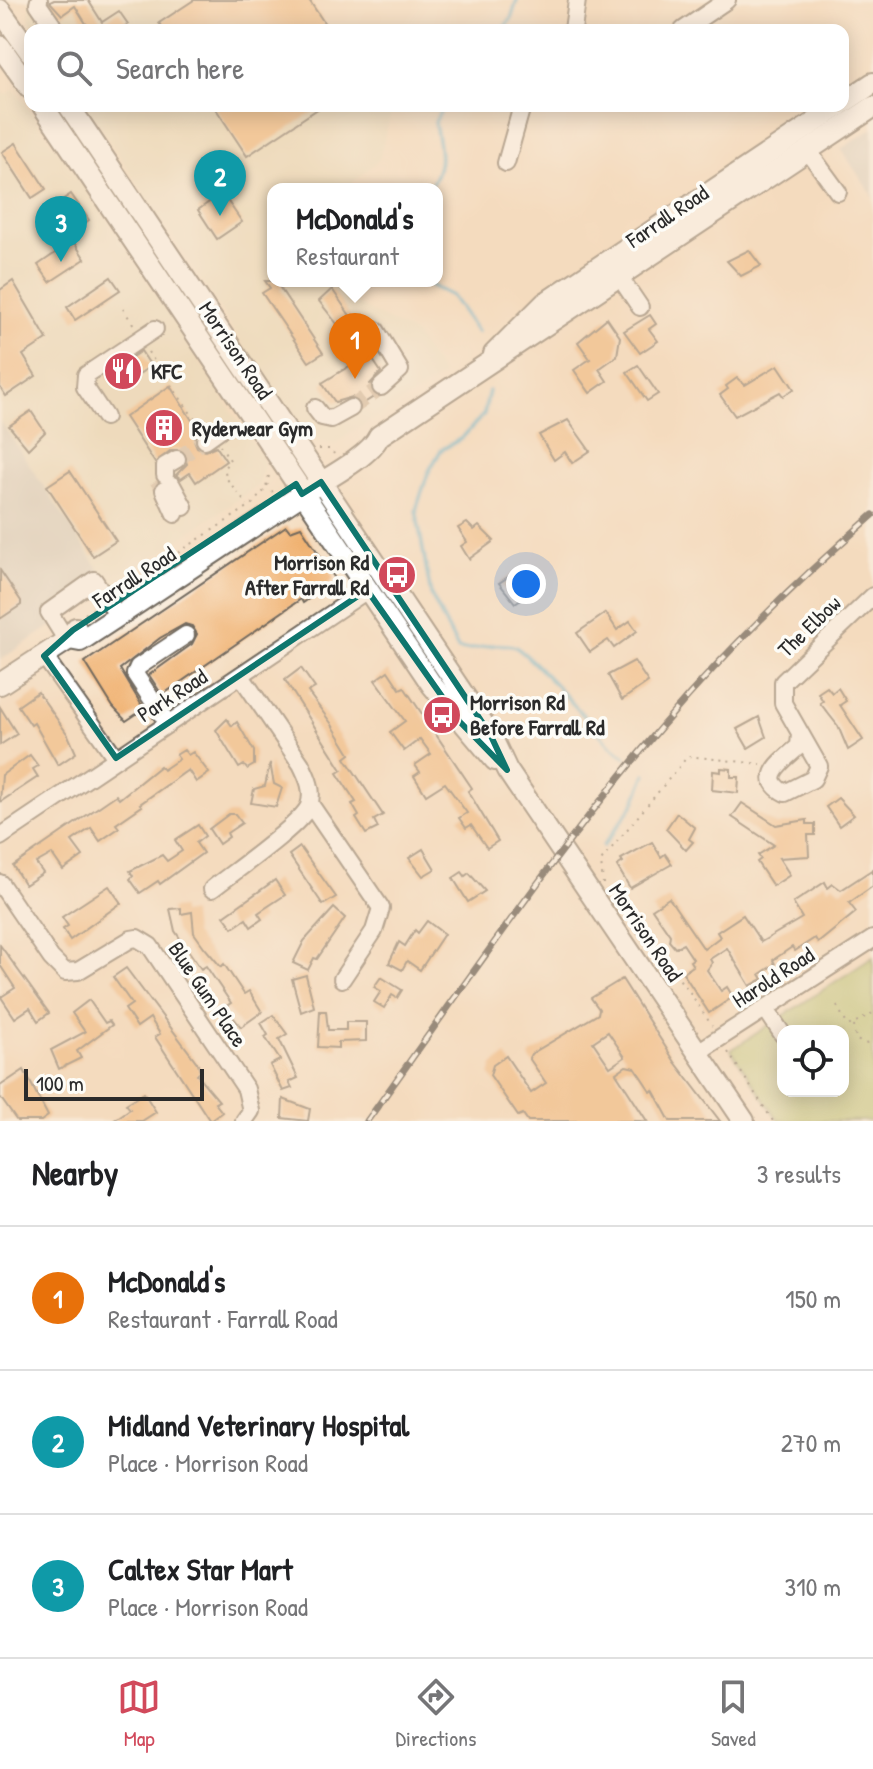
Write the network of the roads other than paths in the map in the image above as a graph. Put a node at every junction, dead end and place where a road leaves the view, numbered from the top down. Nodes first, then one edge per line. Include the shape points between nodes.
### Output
1 (39, 0) edge
2 (577, 0) edge
3 (727, 0) edge
4 (0, 10) edge
5 (52, 24) edge
6 (574, 24) edge
7 (692, 24) edge
8 (24, 44) edge
9 (0, 46) edge
10 (24, 80) edge
11 (873, 83) edge
12 (849, 100) edge
13 (873, 107) edge
14 (47, 112) edge
15 (73, 112) edge
16 (520, 112) edge
17 (832, 112) edge
18 (808, 151) junction
19 (506, 163) dead end
20 (838, 192) dead end
21 (722, 196) junction
22 (665, 234) junction
23 (619, 276) junction
24 (595, 281) junction
25 (640, 307) dead end
26 (155, 329) dead end
27 (372, 331) dead end
28 (381, 387) dead end
29 (315, 408) dead end
30 (351, 408) tunnel mouth
31 (109, 414) dead end
32 (167, 476) tunnel mouth
33 (318, 478) junction
34 (299, 489) junction
35 (180, 511) dead end
36 (367, 590) junction
37 (873, 596) edge
38 (112, 607) junction
39 (186, 635) dead end
40 (68, 640) junction
41 (44, 656) junction
42 (241, 676) junction
43 (0, 684) edge
44 (168, 724) junction
45 (800, 734) junction
46 (116, 758) junction
47 (507, 770) junction
48 (310, 804) junction
49 (0, 837) edge
50 (0, 883) edge
51 (212, 889) dead end
52 (872, 944) edge
53 (342, 979) dead end
54 (765, 1008) junction
55 (777, 1026) edge
56 (698, 1052) junction
57 (244, 1121) edge
58 (744, 1121) edge

1 - 5 street
2 - 6 street
3 - 7 street
4 - 8 main road
9 - 10 main road
11 - 12 main road, Farrall Road
13 - 18 main road, Farrall Road
14 - 34 main road, Morrison Road
15 - 33 main road, Morrison Road
16 - 19 street
17 - 21 main road, Farrall Road
18 - 20 street
18 - 21 main road, Farrall Road
21 - 22 main road, Farrall Road
22 - 23 main road, Farrall Road
22 - 24 main road, Farrall Road
23 - 24 main road, Farrall Road
23 - 25 street
24 - 33 main road, Farrall Road via 376,443
26 - 31 street via 86,375 85,387
27 - 28 street via 396,376
29 - 30 street via 331,419
32 - 35 street
33 - 34 main road, Farrall Road
33 - 47 main road, Morrison Road via 490,734
34 - 36 main road, Morrison Road
34 - 38 main road, Farrall Road
36 - 42 street, Park Road
36 - 47 main road, Morrison Road via 460,722
37 - 45 street, The Elbow via 783,682 783,703
38 - 40 main road, Farrall Road via 73,630
38 - 40 street via 94,580 49,612
39 - 44 street via 135,674
40 - 41 main road, Farrall Road
41 - 43 main road, Farrall Road
41 - 46 street
42 - 44 street, Park Road
42 - 48 street via 301,764 311,786
44 - 46 street, Park Road
45 - 45 street, The Elbow via 799,746 774,767 773,782 785,793 813,779 819,766
46 - 49 street, Park Road
47 - 56 main road, Morrison Road
48 - 51 street via 301,818
48 - 53 street via 381,908 377,924
50 - 57 street, Blue Gum Place via 65,972 87,967 131,939 150,946 246,1089 251,1111
52 - 54 street, Harold Road
54 - 55 street
54 - 56 street, Harold Road
56 - 58 main road, Morrison Road

